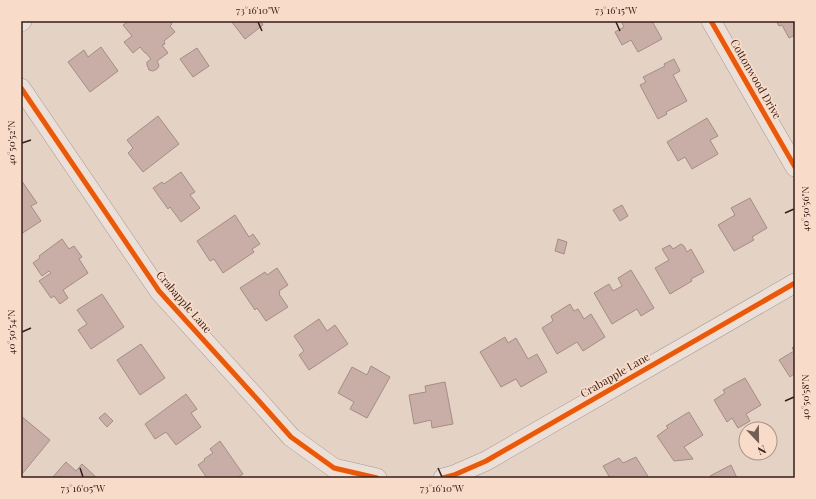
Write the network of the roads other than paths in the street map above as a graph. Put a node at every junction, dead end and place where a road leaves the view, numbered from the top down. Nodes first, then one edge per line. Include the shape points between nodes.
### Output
1 (711, 21) edge
2 (21, 88) edge
3 (795, 167) edge
4 (795, 283) edge
5 (377, 478) edge
6 (443, 478) edge

1 - 3 street, Cottonwood Drive
2 - 5 street, Crabapple Lane via 159,291 291,437 334,468
4 - 6 street, Crabapple Lane via 486,461

